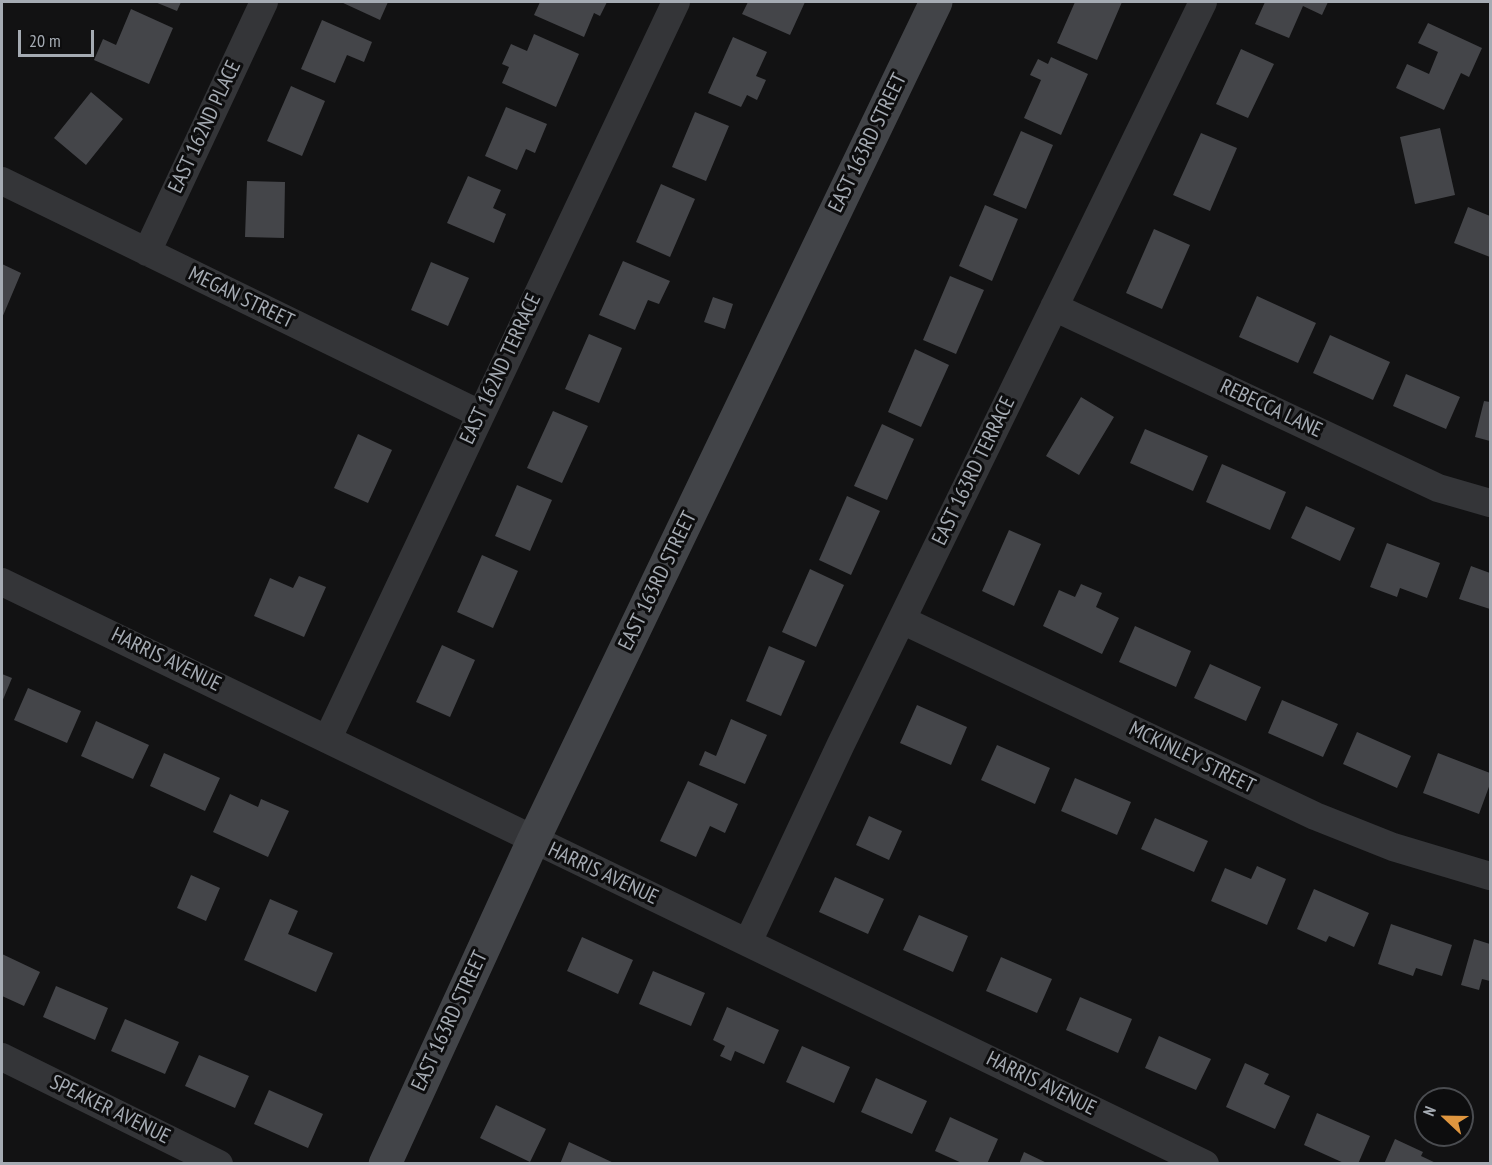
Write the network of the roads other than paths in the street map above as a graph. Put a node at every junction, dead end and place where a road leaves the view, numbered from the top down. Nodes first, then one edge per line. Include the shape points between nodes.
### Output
1 (264, 2) edge
2 (676, 2) edge
3 (936, 2) edge
4 (1203, 2) edge
5 (2, 182) edge
6 (147, 252) junction
7 (1054, 308) junction
8 (480, 414) junction
9 (1491, 503) edge
10 (2, 582) edge
11 (902, 620) junction
12 (328, 738) junction
13 (533, 841) junction
14 (1491, 876) edge
15 (748, 942) junction
16 (2, 1057) edge
17 (387, 1163) edge
18 (219, 1164) edge
19 (1205, 1164) edge

1 - 6 street, EAST 162ND PLACE
2 - 8 street, EAST 162ND TERRACE
3 - 13 street, EAST 163RD STREET
4 - 7 street, EAST 163RD TERRACE
5 - 6 street, MEGAN STREET
6 - 8 street, MEGAN STREET
7 - 9 street, REBECCA LANE via 1438,488
7 - 11 street, EAST 163RD TERRACE
8 - 12 street, EAST 162ND TERRACE
10 - 12 street, HARRIS AVENUE
11 - 14 street, MCKINLEY STREET via 1315,816 1393,847
11 - 15 street, EAST 163RD TERRACE
12 - 13 street, HARRIS AVENUE
13 - 15 street, HARRIS AVENUE
13 - 17 street, EAST 163RD STREET
15 - 19 street, HARRIS AVENUE
16 - 18 street, SPEAKER AVENUE

